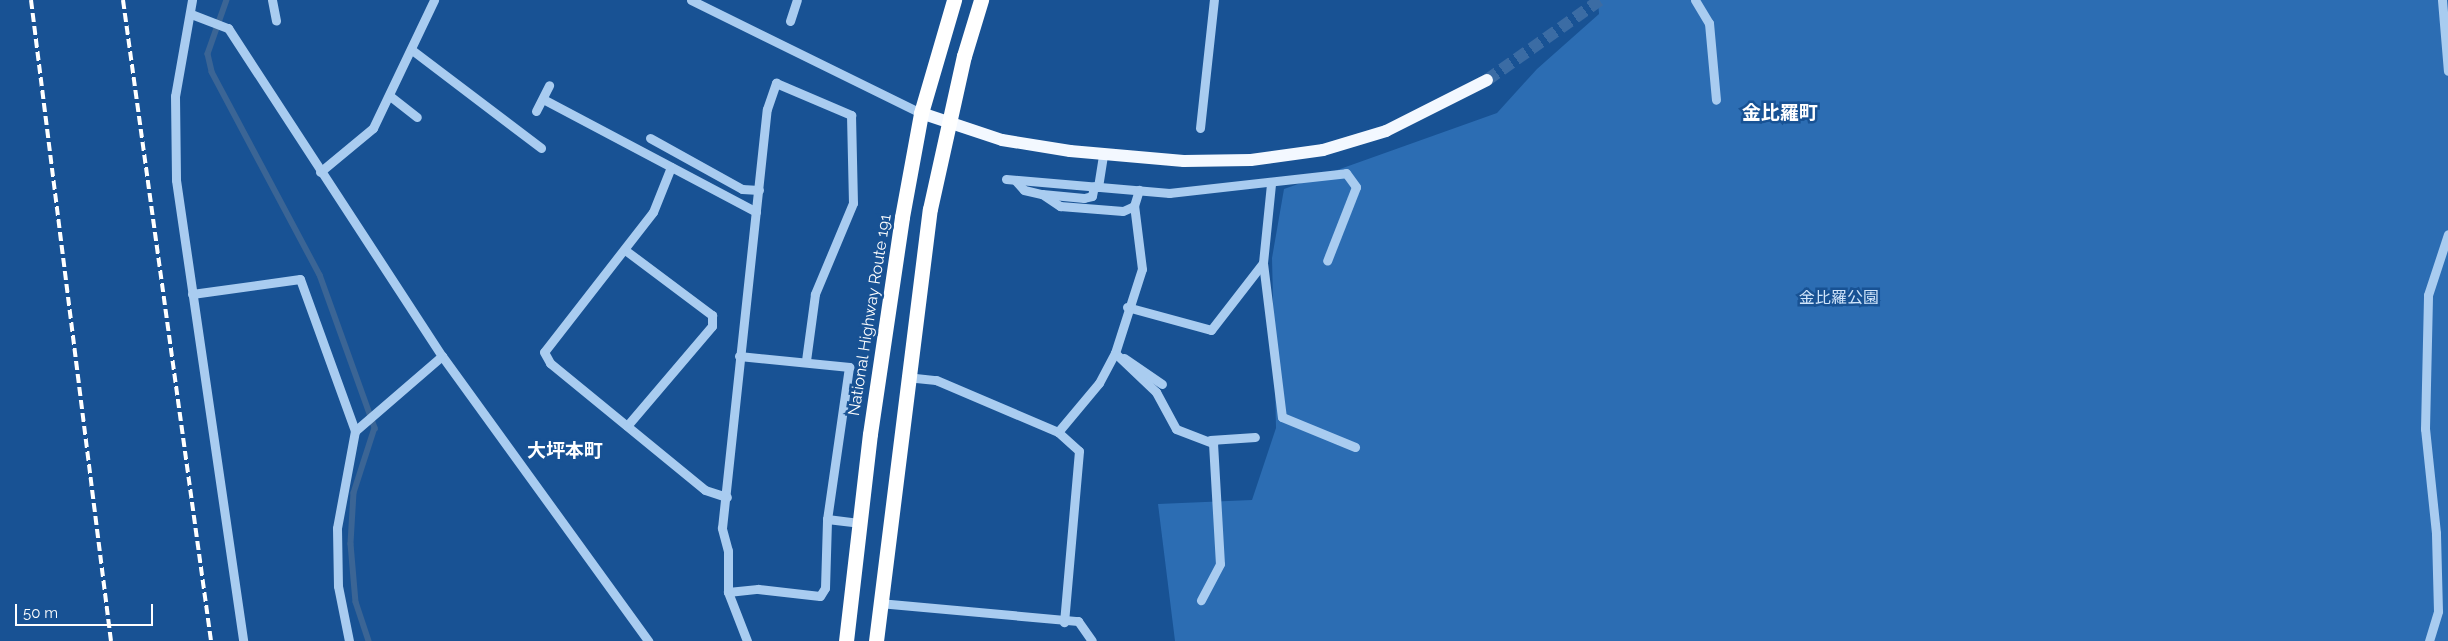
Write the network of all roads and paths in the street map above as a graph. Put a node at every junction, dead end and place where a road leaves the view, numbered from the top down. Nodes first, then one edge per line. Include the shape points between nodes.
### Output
1 (192, 0) edge
2 (272, 0) edge
3 (434, 0) edge
4 (691, 0) edge
5 (798, 0) edge
6 (954, 0) edge
7 (981, 0) edge
8 (1214, 0) edge
9 (1695, 0) edge
10 (2442, 0) edge
11 (191, 14) junction
12 (276, 21) dead end
13 (790, 21) dead end
14 (412, 50) junction
15 (2448, 71) edge
16 (1487, 80) tunnel mouth
17 (549, 85) dead end
18 (390, 96) junction
19 (543, 99) junction
20 (1716, 100) dead end
21 (536, 111) dead end
22 (920, 113) junction
23 (417, 117) dead end
24 (947, 124) junction
25 (1200, 128) dead end
26 (650, 138) dead end
27 (541, 148) dead end
28 (1104, 154) junction
29 (671, 167) junction
30 (320, 172) junction
31 (1271, 184) junction
32 (1096, 186) junction
33 (759, 190) junction
34 (1140, 190) junction
35 (1042, 194) junction
36 (1134, 205) junction
37 (756, 212) junction
38 (2448, 234) edge
39 (625, 250) junction
40 (1327, 261) dead end
41 (1263, 263) junction
42 (192, 294) junction
43 (1127, 307) junction
44 (1115, 352) junction
45 (442, 356) junction
46 (739, 356) junction
47 (806, 361) junction
48 (906, 377) junction
49 (1162, 384) dead end
50 (627, 426) junction
51 (355, 431) junction
52 (1058, 432) junction
53 (1255, 437) dead end
54 (1210, 440) junction
55 (1355, 447) dead end
56 (727, 497) junction
57 (827, 519) junction
58 (860, 523) junction
59 (728, 592) junction
60 (1201, 600) dead end
61 (879, 603) junction
62 (1064, 622) junction
63 (243, 641) edge
64 (349, 641) edge
65 (648, 641) edge
66 (747, 641) edge
67 (846, 641) edge
68 (876, 641) edge
69 (1092, 641) edge
70 (2429, 641) edge

1 - 11 street
2 - 12 street
3 - 14 street
4 - 22 street
5 - 13 street
6 - 22 highway, National Highway Route 191
7 - 24 highway
8 - 25 street
9 - 20 street via 1709,24
10 - 15 street
11 - 30 street via 228,28
11 - 42 street via 175,96 176,180
14 - 18 street
14 - 27 street
16 - 28 main road via 1386,131 1323,150 1251,160 1184,162
17 - 19 street
18 - 23 street
18 - 30 street via 366,138
19 - 21 street
19 - 29 street
22 - 24 main road
22 - 58 highway, National Highway Route 191
24 - 28 main road via 1002,140
24 - 48 highway via 930,209
26 - 33 street via 742,189
28 - 32 street
29 - 37 street
29 - 39 street via 653,212
30 - 45 street
31 - 34 street via 1169,193
31 - 40 street via 1346,172 1356,187
31 - 41 street
32 - 34 street
32 - 35 street via 1092,196 1084,198
32 - 35 street via 1010,179 1024,190
33 - 37 street
33 - 47 street via 767,109 776,83 851,115 853,203 815,294
34 - 36 street
35 - 36 street via 1060,206 1096,211 1123,211
36 - 43 street via 1142,269
37 - 46 street
38 - 70 street via 2428,295 2425,429 2436,532 2438,611
39 - 50 street via 544,352 550,362
39 - 50 street via 712,315 712,326
41 - 43 street via 1211,330
41 - 55 street via 1282,416
42 - 51 street via 300,279
42 - 63 street
43 - 44 street
44 - 49 street
44 - 52 street via 1100,383
44 - 54 street via 1156,392 1176,429
45 - 51 street
45 - 65 street
46 - 47 street
46 - 56 street
47 - 57 street via 849,368
48 - 52 street via 936,380
48 - 61 highway
50 - 56 street via 705,490
51 - 64 street via 340,492 336,548 338,586
52 - 62 street via 1079,451
53 - 54 street
54 - 60 street via 1220,564
56 - 59 street via 722,528 728,551
57 - 58 street
57 - 59 street via 825,588 820,596 758,589
58 - 67 highway, National Highway Route 191
59 - 66 street
61 - 62 street
61 - 68 highway
62 - 69 street via 1078,622

